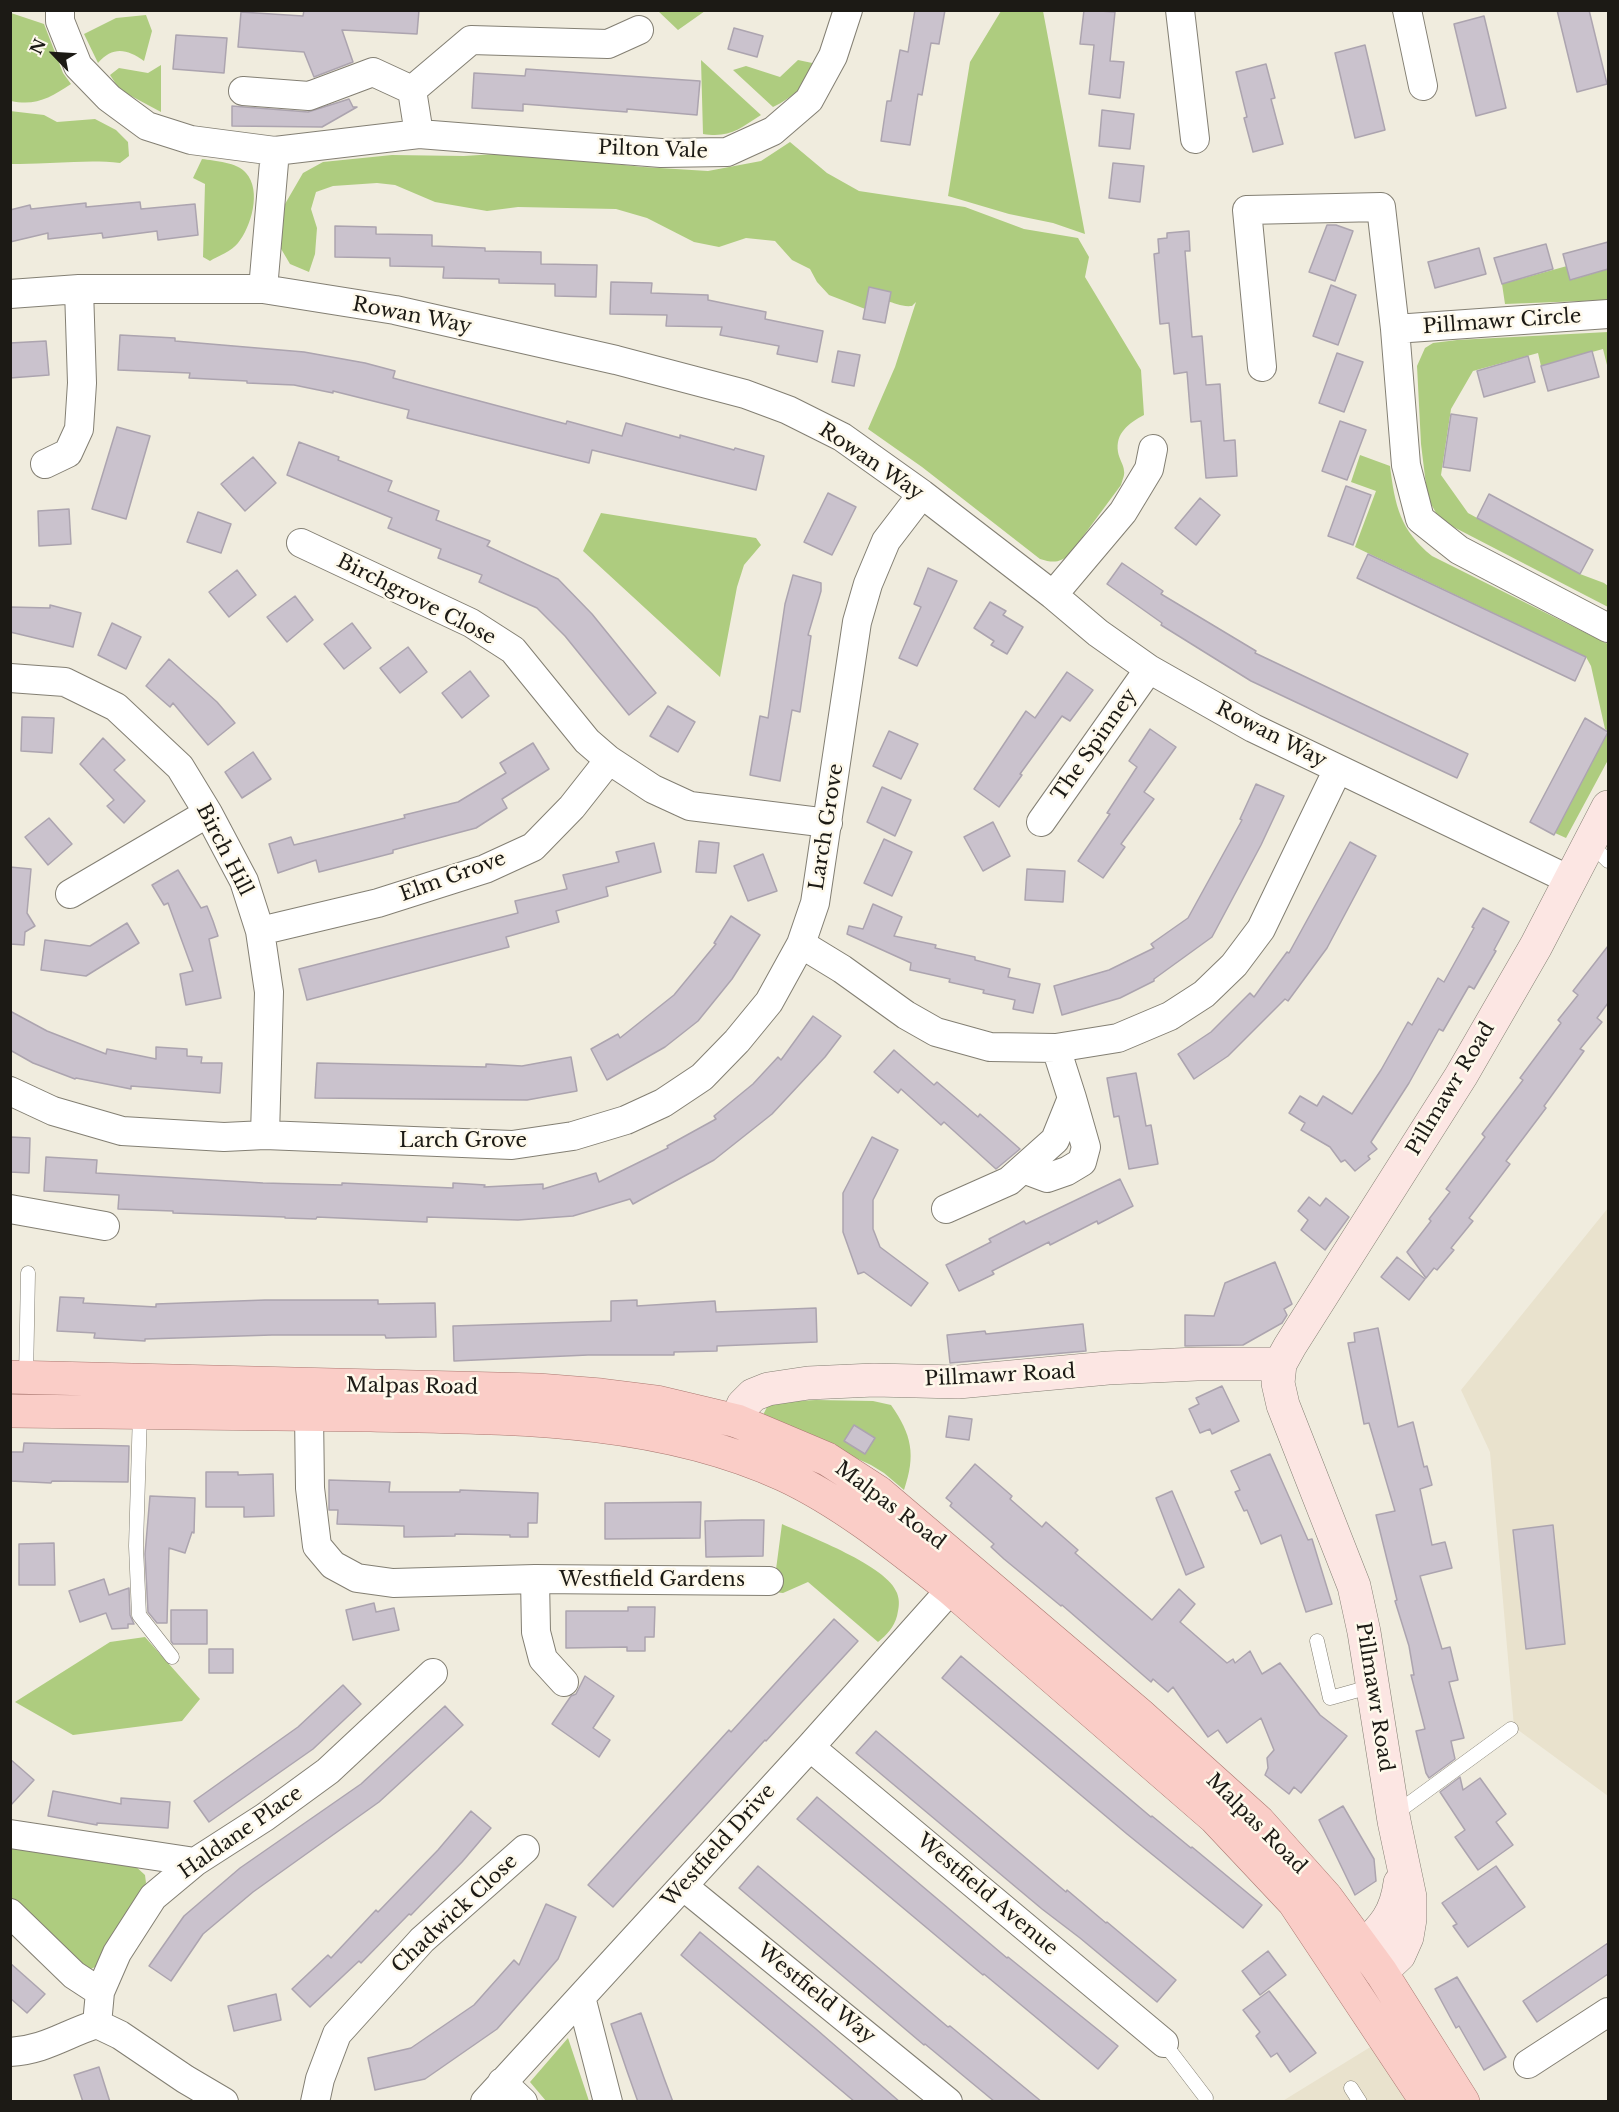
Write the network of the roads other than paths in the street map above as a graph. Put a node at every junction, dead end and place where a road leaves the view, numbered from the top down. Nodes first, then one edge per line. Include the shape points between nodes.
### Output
1 (60, 10) edge
2 (848, 10) edge
3 (1180, 10) edge
4 (1407, 10) edge
5 (639, 30) dead end
6 (1423, 86) dead end
7 (412, 90) junction
8 (243, 91) dead end
9 (419, 134) junction
10 (1195, 139) dead end
11 (275, 151) junction
12 (79, 289) junction
13 (262, 289) junction
14 (10, 294) edge
15 (1608, 314) edge
16 (1395, 329) junction
17 (1262, 367) dead end
18 (1153, 448) dead end
19 (45, 464) dead end
20 (922, 494) junction
21 (301, 543) dead end
22 (1053, 595) junction
23 (1608, 628) edge
24 (1149, 669) junction
25 (10, 678) edge
26 (609, 760) junction
27 (1338, 769) junction
28 (1608, 807) edge
29 (207, 813) junction
30 (1041, 822) dead end
31 (828, 823) junction
32 (1599, 852) edge
33 (1570, 880) junction
34 (70, 894) dead end
35 (260, 931) junction
36 (801, 945) junction
37 (1056, 1048) junction
38 (10, 1091) edge
39 (265, 1135) junction
40 (10, 1209) edge
41 (946, 1209) dead end
42 (105, 1226) dead end
43 (28, 1273) dead end
44 (1280, 1364) junction
45 (18, 1378) edge
46 (10, 1411) edge
47 (140, 1412) junction
48 (309, 1414) junction
49 (737, 1421) junction
50 (535, 1579) junction
51 (769, 1581) dead end
52 (951, 1589) junction
53 (1317, 1641) dead end
54 (172, 1657) dead end
55 (433, 1673) dead end
56 (564, 1682) dead end
57 (1373, 1686) junction
58 (1511, 1729) dead end
59 (810, 1747) junction
60 (1392, 1810) junction
61 (10, 1834) edge
62 (525, 1849) dead end
63 (195, 1862) junction
64 (683, 1886) junction
65 (10, 1913) edge
66 (1372, 1960) junction
67 (1345, 1976) junction
68 (100, 1992) junction
69 (581, 1997) junction
70 (1608, 2012) edge
71 (97, 2024) junction
72 (1164, 2043) joint
73 (10, 2052) edge
74 (1528, 2064) dead end
75 (1351, 2088) dead end
76 (181, 2090) edge
77 (494, 2092) edge
78 (1206, 2098) dead end
79 (1426, 2101) edge
80 (224, 2102) edge
81 (315, 2102) edge
82 (523, 2102) edge
83 (608, 2102) edge
84 (948, 2102) edge
85 (1360, 2102) edge
86 (1463, 2102) edge

1 - 11 street, Pilton Vale via 60,21 78,66 109,98 147,126 191,140
2 - 9 street, Pilton Vale via 833,56 809,100 773,131 727,152 661,153
3 - 10 street
4 - 6 street
5 - 7 street via 608,44 471,40
7 - 8 street via 374,72 309,96
7 - 9 street
9 - 11 street, Pilton Vale
11 - 13 street
12 - 13 street, Rowan Way
12 - 14 street, Rowan Way
12 - 19 street via 79,429 68,453
13 - 20 street, Rowan Way via 395,310 745,394 842,437
15 - 16 street, Pillmawr Circle
16 - 17 street, Pillmawr Circle via 1381,207 1247,210
16 - 23 street, Pillmawr Circle via 1406,465 1420,519 1459,549
18 - 22 street via 1149,469 1123,512
20 - 22 street, Rowan Way
20 - 31 street, Larch Grove via 886,541 868,584 860,613
21 - 26 street, Birchgrove Close via 471,623 513,650 587,741
22 - 24 street, Rowan Way
24 - 27 street, Rowan Way via 1253,729
24 - 30 street, The Spinney
25 - 29 street, Birch Hill via 65,682 116,707 180,767
26 - 31 street, Birchgrove Close via 690,806
26 - 35 street, Elm Grove via 572,807 533,847 485,869 378,903
27 - 33 street, Rowan Way
27 - 37 street via 1261,929 1234,965 1204,994 1170,1016 1118,1038
28 - 32 street, Pillmawr Road
29 - 34 street
29 - 35 street, Birch Hill via 244,880
31 - 36 street, Larch Grove via 815,903
32 - 33 street, Pillmawr Road
33 - 44 street, Pillmawr Road via 1461,1076
35 - 39 street, Birch Hill via 269,992
36 - 37 street via 936,1032 990,1047
36 - 39 street, Larch Grove via 769,1002 702,1077 663,1103 626,1120 573,1136 512,1144
37 - 41 street via 1072,1098 1055,1140 1009,1181
38 - 39 street, Larch Grove via 53,1111 122,1131 224,1137
40 - 42 street
43 - 45 lane
44 - 49 street, Pillmawr Road via 1108,1368 958,1382 808,1383 753,1395 743,1405
44 - 57 street, Pillmawr Road via 1278,1383 1283,1405 1354,1586
45 - 49 main road, Malpas Road via 538,1390 657,1402
46 - 47 main road, Malpas Road
47 - 48 main road, Malpas Road
47 - 54 lane via 136,1546 139,1615
48 - 50 street, Westfield Gardens via 310,1488 317,1546 333,1565 357,1578 393,1583
48 - 52 main road, Malpas Road via 547,1420 600,1425 720,1451 784,1475 843,1509
49 - 66 main road, Malpas Road via 826,1459 878,1492 968,1567 1259,1822 1326,1897
50 - 51 street, Westfield Gardens
50 - 56 street, Westfield Gardens via 536,1632 543,1659
52 - 59 street, Westfield Drive
52 - 67 main road, Malpas Road via 1215,1818 1294,1902
53 - 57 lane via 1330,1698
55 - 63 street, Haldane Place via 328,1771
57 - 60 street, Pillmawr Road
58 - 60 lane via 1403,1808
59 - 64 street, Westfield Drive
59 - 72 street, Westfield Avenue
60 - 66 street, Pillmawr Road via 1410,1897 1407,1937 1399,1955
61 - 63 street
62 - 81 street, Chadwick Close via 422,1940 337,2034
63 - 68 street, Haldane Place via 153,1897 117,1953
64 - 69 street, Westfield Drive
64 - 84 street, Westfield Way
65 - 68 street via 74,1975
66 - 67 main road
66 - 86 main road, Malpas Road
67 - 79 main road, Malpas Road
68 - 71 street, Haldane Place
69 - 77 street, Westfield Drive
69 - 83 street
70 - 74 street
71 - 73 street via 44,2046
71 - 76 street via 120,2035
72 - 78 lane
75 - 85 lane
76 - 80 street
77 - 82 street

